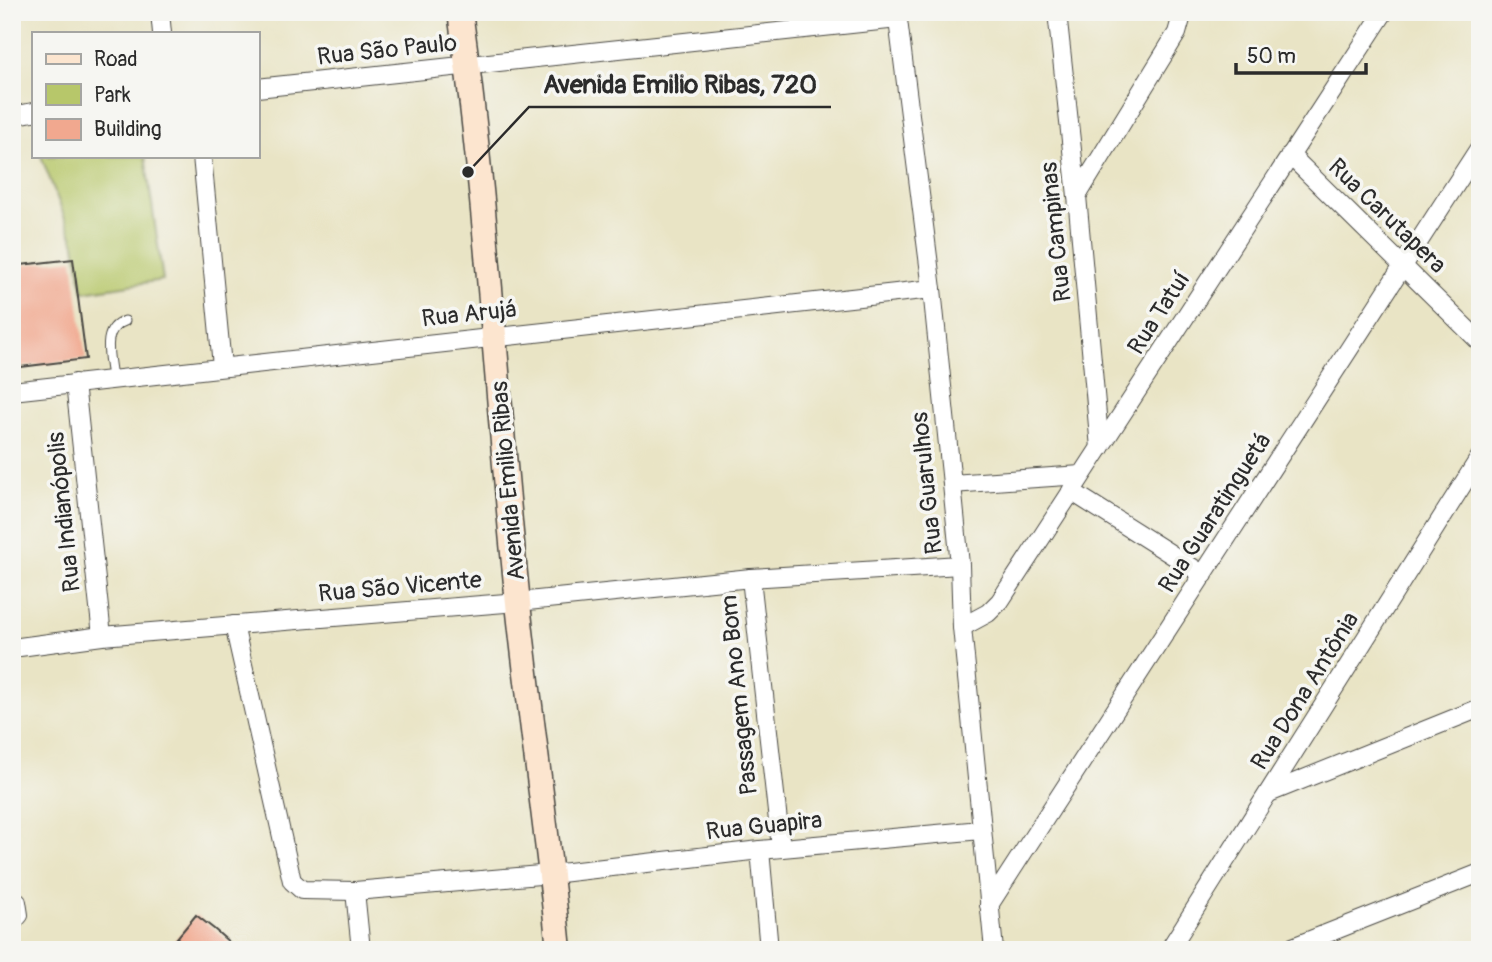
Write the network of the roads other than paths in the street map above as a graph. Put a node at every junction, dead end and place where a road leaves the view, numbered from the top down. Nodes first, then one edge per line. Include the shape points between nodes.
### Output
1 (160, 12) edge
2 (460, 12) edge
3 (1057, 12) edge
4 (1183, 12) edge
5 (1384, 12) edge
6 (897, 16) edge
7 (162, 32) edge
8 (467, 66) junction
9 (259, 88) edge
10 (32, 112) edge
11 (12, 116) edge
12 (1480, 147) edge
13 (1290, 155) junction
14 (202, 158) edge
15 (1077, 196) junction
16 (1403, 265) junction
17 (932, 289) junction
18 (125, 321) dead end
19 (496, 336) junction
20 (1480, 342) edge
21 (222, 366) junction
22 (112, 379) junction
23 (75, 383) junction
24 (12, 390) edge
25 (1100, 448) junction
26 (1480, 457) edge
27 (1081, 475) junction
28 (952, 484) junction
29 (1071, 491) junction
30 (960, 565) junction
31 (1204, 575) junction
32 (751, 578) junction
33 (518, 602) junction
34 (234, 625) junction
35 (962, 627) junction
36 (102, 636) junction
37 (12, 648) edge
38 (1480, 708) edge
39 (1269, 793) junction
40 (981, 830) junction
41 (781, 848) junction
42 (760, 850) junction
43 (1480, 873) edge
44 (551, 874) junction
45 (355, 891) junction
46 (12, 898) edge
47 (989, 905) junction
48 (12, 923) edge
49 (362, 950) edge
50 (558, 950) edge
51 (769, 950) edge
52 (994, 950) edge
53 (1169, 950) edge
54 (1285, 950) edge

1 - 7 street
2 - 8 main road, Avenida Emilio Ribas
3 - 15 street, Rua Campinas
4 - 15 street via 1177,33
5 - 13 street, Rua Tatuí
6 - 8 street, Rua São Paulo
6 - 17 street, Rua Guarulhos
8 - 9 street, Rua São Paulo
8 - 19 main road, Avenida Emilio Ribas
10 - 11 street
12 - 16 street, Rua Guaratinguetá
13 - 16 street, Rua Carutapera
13 - 25 street, Rua Tatuí
14 - 21 street
15 - 25 street, Rua Campinas
16 - 20 street, Rua Carutapera
16 - 31 street, Rua Guaratinguetá
17 - 19 street, Rua Arujá
17 - 28 street, Rua Guarulhos
18 - 22 lane via 110,330
19 - 21 street, Rua Arujá
19 - 33 main road, Avenida Emilio Ribas
21 - 22 street, Rua Arujá
22 - 23 street, Rua Arujá
23 - 24 street, Rua Arujá
23 - 36 street, Rua Indianópolis
25 - 27 street, Rua Tatuí
26 - 39 street, Rua Dona Antônia
27 - 28 street
27 - 29 street, Rua Tatuí
28 - 30 street, Rua Guarulhos
29 - 31 street
29 - 35 street, Rua Tatuí via 1000,601
30 - 32 street, Rua São Vicente
30 - 35 street, Rua Guarulhos
31 - 47 street, Rua Guaratinguetá
32 - 33 street, Rua São Vicente
32 - 41 street, Passagem Ano Bom
33 - 34 street, Rua São Vicente
33 - 44 main road, Avenida Emilio Ribas
34 - 36 street, Rua São Vicente
34 - 45 street, Rua Guapira via 292,881 302,890
35 - 40 street, Rua Guarulhos
36 - 37 street, Rua São Vicente
38 - 39 street
39 - 53 street, Rua Dona Antônia
40 - 41 street, Rua Guapira
40 - 47 street, Rua Guarulhos
41 - 42 street, Rua Guapira
42 - 44 street, Rua Guapira
42 - 51 street
43 - 54 street
44 - 45 street, Rua Guapira
44 - 50 main road, Avenida Emilio Ribas
45 - 49 street
46 - 48 street via 19,915
47 - 52 street, Rua Guarulhos

